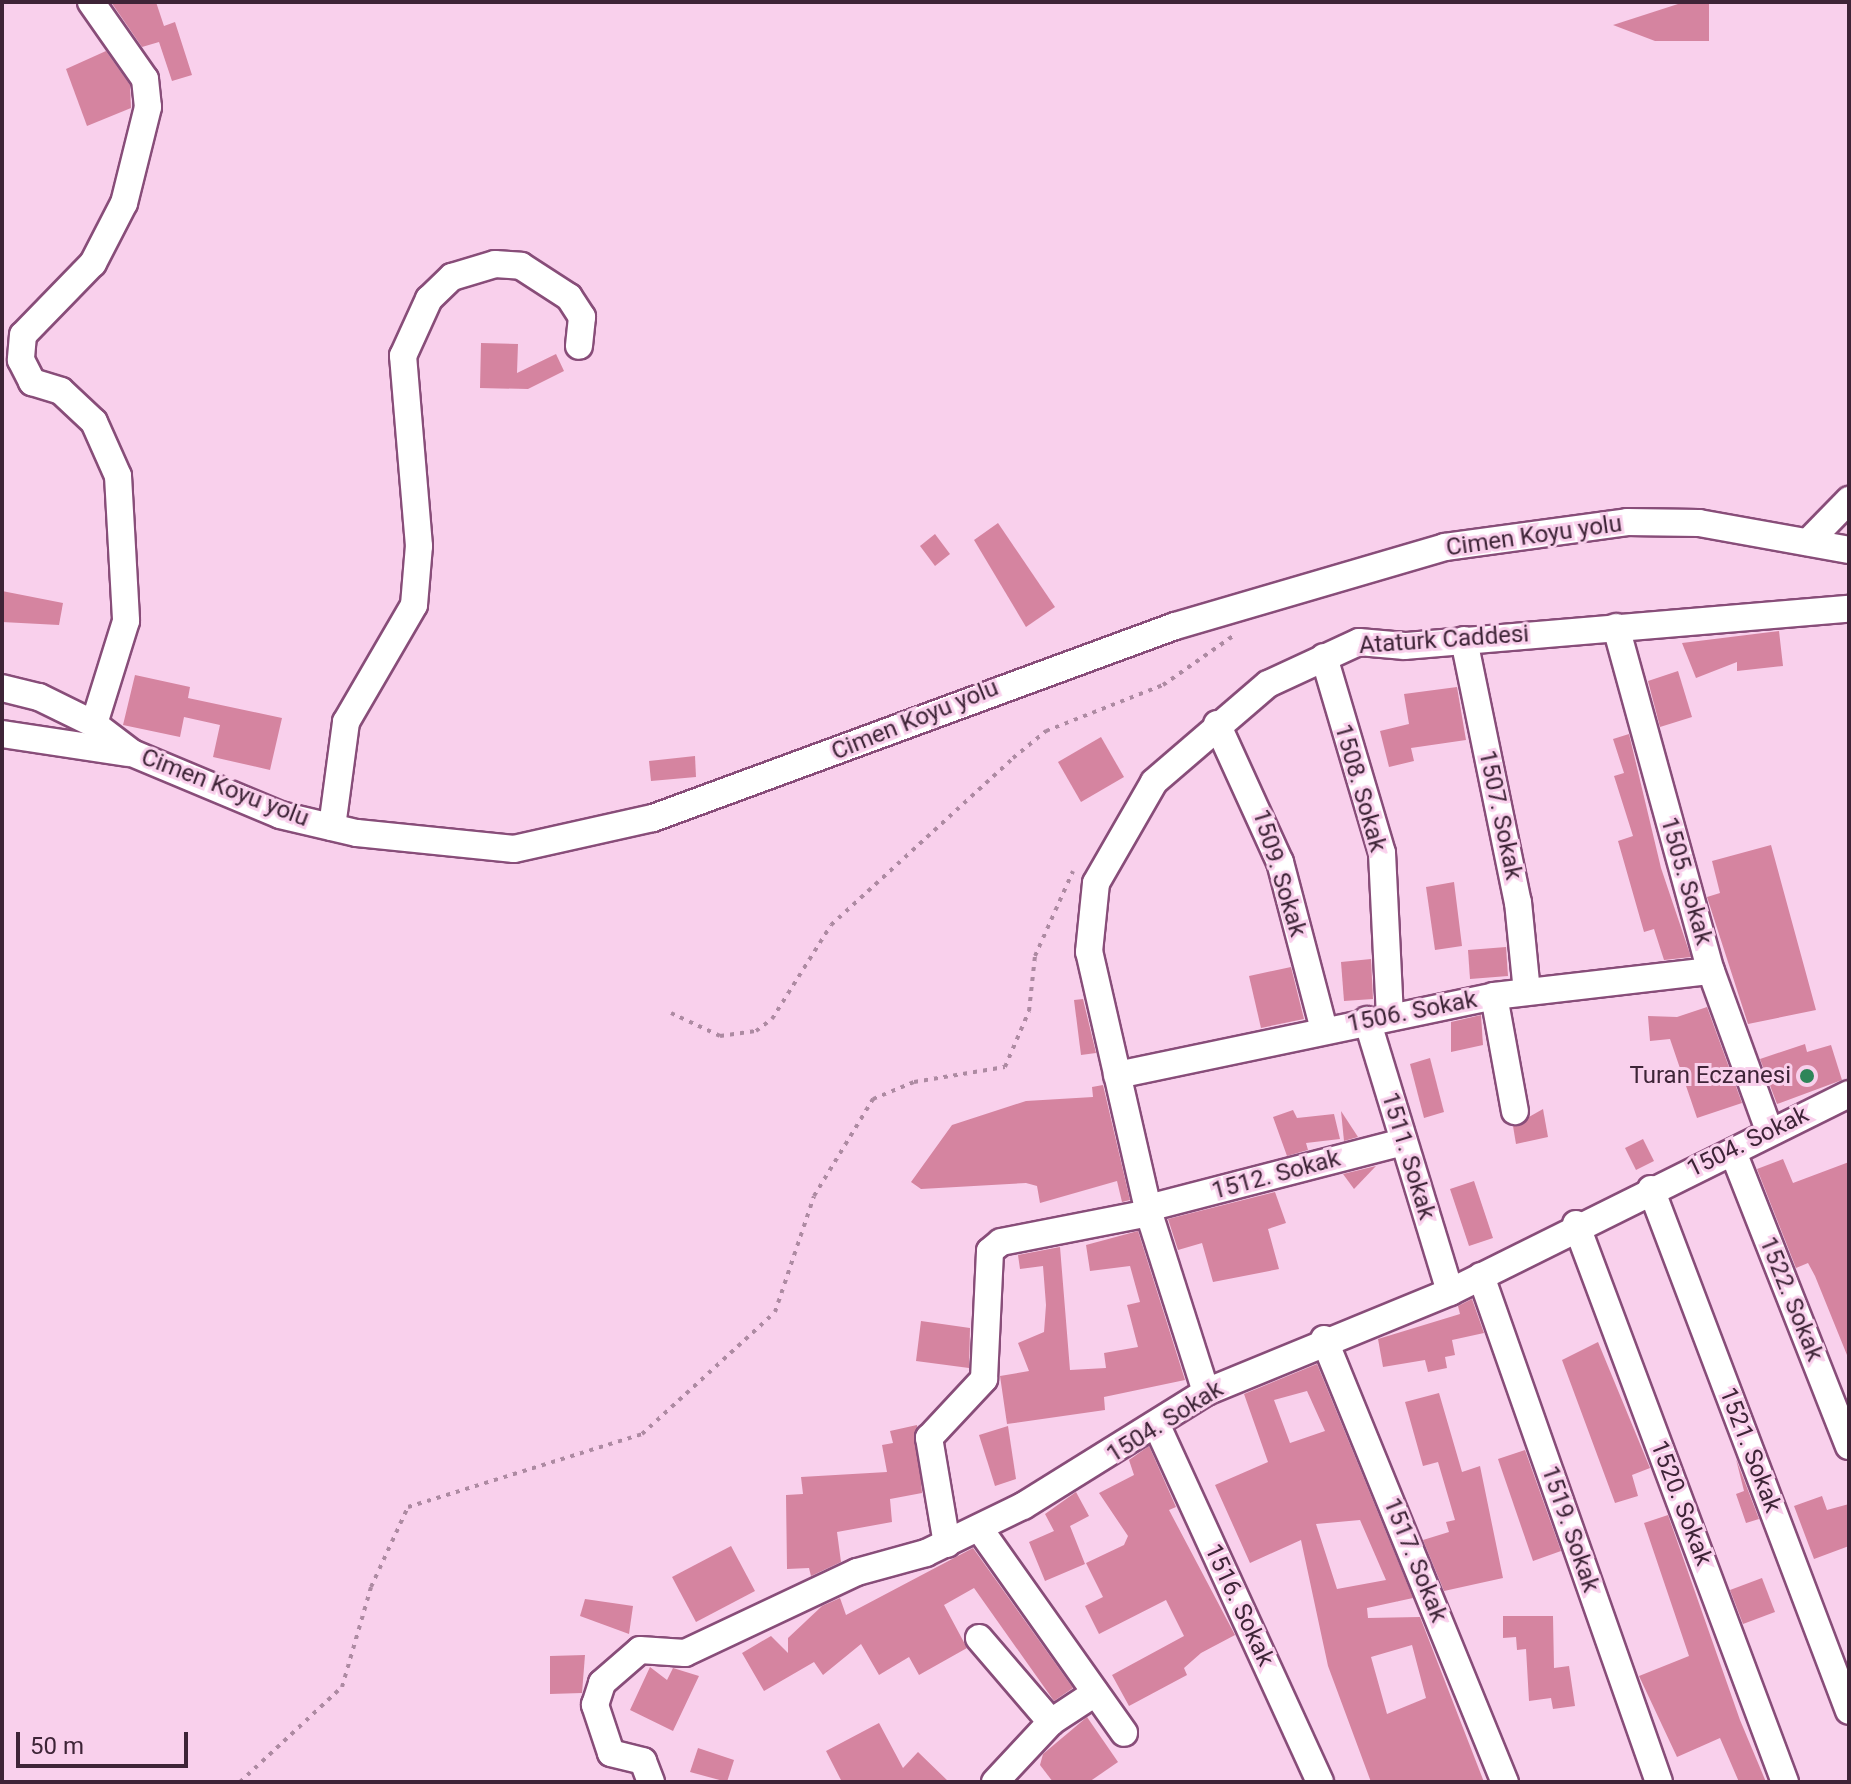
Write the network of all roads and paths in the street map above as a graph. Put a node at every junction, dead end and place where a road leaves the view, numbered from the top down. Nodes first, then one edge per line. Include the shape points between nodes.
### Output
1 (91, 2) edge
2 (579, 346) dead end
3 (1849, 500) edge
4 (1808, 542) junction
5 (1849, 550) edge
6 (1849, 609) edge
7 (1616, 627) junction
8 (1239, 631) dead end
9 (1464, 640) junction
10 (1324, 657) junction
11 (2, 688) edge
12 (94, 724) junction
13 (1217, 724) junction
14 (2, 734) edge
15 (132, 753) junction
16 (332, 827) junction
17 (1078, 863) dead end
18 (1711, 971) junction
19 (1527, 992) junction
20 (1494, 996) junction
21 (671, 1013) dead end
22 (1378, 1019) junction
23 (1324, 1030) junction
24 (1117, 1075) junction
25 (1848, 1096) edge
26 (1515, 1111) dead end
27 (1769, 1130) junction
28 (1404, 1142) junction
29 (1733, 1152) junction
30 (1651, 1189) junction
31 (1149, 1210) junction
32 (1576, 1224) junction
33 (1481, 1276) junction
34 (1450, 1292) junction
35 (1324, 1339) junction
36 (1206, 1392) junction
37 (1158, 1428) junction
38 (1849, 1446) edge
39 (979, 1528) junction
40 (947, 1544) junction
41 (979, 1638) dead end
42 (1095, 1693) junction
43 (1849, 1711) edge
44 (1051, 1722) junction
45 (1124, 1733) dead end
46 (240, 1782) edge
47 (651, 1782) edge
48 (995, 1782) edge
49 (1320, 1782) edge
50 (1505, 1782) edge
51 (1659, 1782) edge
52 (1785, 1782) edge

1 - 12 street via 145,79 148,107 124,203 93,263 23,335 21,360 32,382 61,391 94,422 118,476 126,621
2 - 16 street via 582,317 569,297 521,266 495,264 452,277 429,299 403,356 419,546 414,605 346,722
3 - 4 street
4 - 5 street, Cimen Koyu yolu
4 - 16 street, Cimen Koyu yolu via 1699,523 1627,522 1445,547 1175,626 667,813 583,836 514,849
6 - 7 street, Ataturk Caddesi
7 - 9 street, Ataturk Caddesi
7 - 18 street, 1505. Sokak
8 - 21 path via 1163,685 1046,731 1013,758 831,925 772,1019 756,1031 720,1036
9 - 10 street, Ataturk Caddesi via 1359,642
9 - 19 street, 1507. Sokak via 1518,902
10 - 13 street, Ataturk Caddesi via 1268,684
10 - 22 street, 1508. Sokak via 1382,853
11 - 12 street, Cimen Koyu yolu
12 - 15 street, Cimen Koyu yolu
13 - 23 street, 1509. Sokak via 1280,862
13 - 24 street, Ataturk Caddesi via 1154,782 1096,883 1089,952
14 - 15 street
15 - 16 street, Cimen Koyu yolu via 280,815
17 - 46 path via 1054,904 1035,956 1029,1011 1005,1067 914,1082 873,1099 814,1196 775,1312 642,1434 408,1507 371,1587 342,1687
18 - 19 street, 1506. Sokak
18 - 27 street, 1505. Sokak
19 - 20 street, 1506. Sokak
20 - 22 street, 1506. Sokak
20 - 26 street
22 - 23 street, 1506. Sokak
22 - 28 street, 1511. Sokak
23 - 24 street, 1506. Sokak
24 - 31 street, Ataturk Caddesi
25 - 27 street, 1504. Sokak
27 - 29 street, 1504. Sokak
28 - 31 street, 1512. Sokak
28 - 34 street, 1511. Sokak
29 - 30 street, 1504. Sokak
29 - 38 street, 1522. Sokak
30 - 32 street, 1504. Sokak
30 - 43 street, 1521. Sokak
31 - 36 street, Ataturk Caddesi
31 - 40 street, 1512. Sokak via 1001,1242 990,1251 984,1379 966,1406 932,1427 929,1438
32 - 33 street, 1504. Sokak
32 - 52 street, 1520. Sokak
33 - 34 street, 1504. Sokak
33 - 51 street, 1519. Sokak
34 - 35 street, 1504. Sokak
35 - 36 street, 1504. Sokak
35 - 50 street, 1517. Sokak
36 - 37 street, 1504. Sokak
37 - 39 street, 1504. Sokak
37 - 49 street, 1516. Sokak
39 - 40 street, 1504. Sokak
39 - 42 street
40 - 47 street, 1504. Sokak via 857,1572 685,1653 640,1650 602,1683 595,1705 611,1753 643,1761
41 - 44 street
42 - 44 street
42 - 45 street
44 - 48 street

